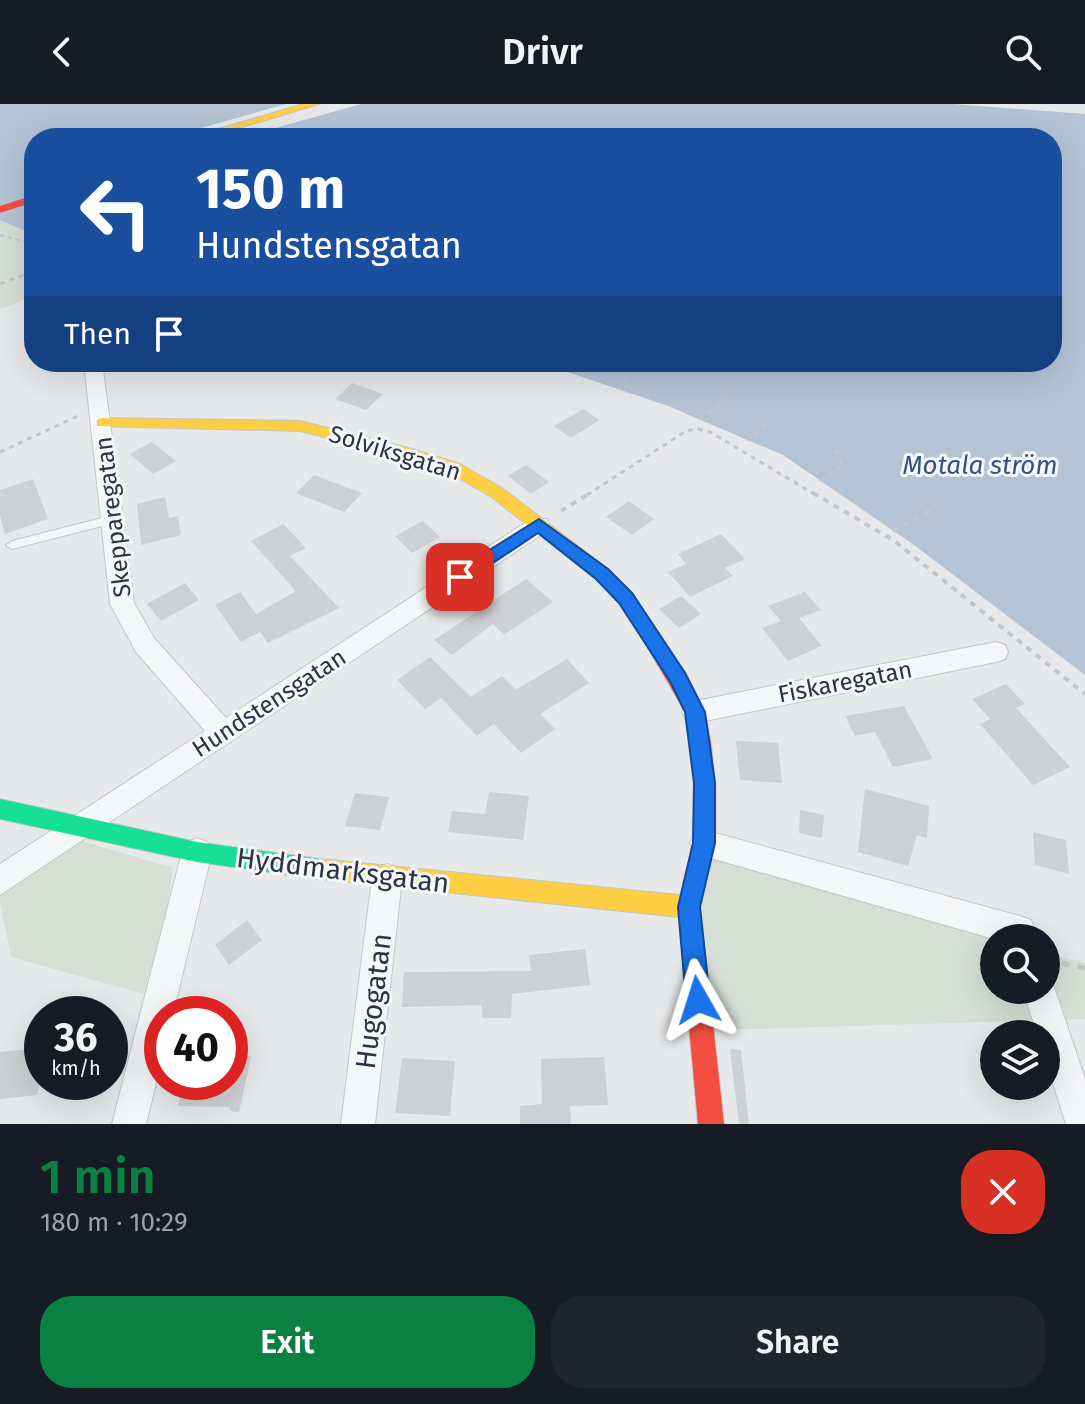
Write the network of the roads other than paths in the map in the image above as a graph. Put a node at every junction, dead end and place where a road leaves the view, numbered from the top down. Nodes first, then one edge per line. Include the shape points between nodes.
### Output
1 (323, 106) edge
2 (234, 128) edge
3 (255, 128) edge
4 (24, 192) edge
5 (0, 200) edge
6 (24, 202) edge
7 (0, 210) edge
8 (95, 372) edge
9 (101, 415) junction
10 (110, 520) junction
11 (539, 525) junction
12 (12, 545) dead end
13 (996, 652) dead end
14 (695, 712) junction
15 (223, 733) junction
16 (0, 809) edge
17 (84, 825) junction
18 (704, 843) junction
19 (197, 852) junction
20 (387, 878) junction
21 (0, 881) edge
22 (689, 907) junction
23 (986, 924) edge
24 (1044, 1004) edge
25 (129, 1124) edge
26 (358, 1124) edge
27 (711, 1124) edge
28 (1083, 1124) edge

1 - 2 main road
1 - 3 main road
4 - 5 main road
6 - 7 main road
8 - 9 street, Skepparegatan
9 - 10 street, Skepparegatan
9 - 11 main road, Solviksgatan via 323,430 454,468
10 - 12 lane
10 - 15 street, Skepparegatan via 122,604 132,625
11 - 14 main road, Solviksgatan via 626,598
11 - 15 street, Hundstensgatan
13 - 14 street, Fiskaregatan
14 - 18 main road, Solviksgatan via 705,783
15 - 17 street, Hundstensgatan
16 - 17 main road, Hyddmarksgatan
17 - 19 main road, Hyddmarksgatan
17 - 21 street, Hundstensgatan
18 - 22 main road, Solviksgatan
18 - 23 street
19 - 20 main road, Hyddmarksgatan
19 - 25 street
20 - 22 main road, Hyddmarksgatan
20 - 26 street, Hugogatan
22 - 27 main road, Solviksgatan
24 - 28 street

